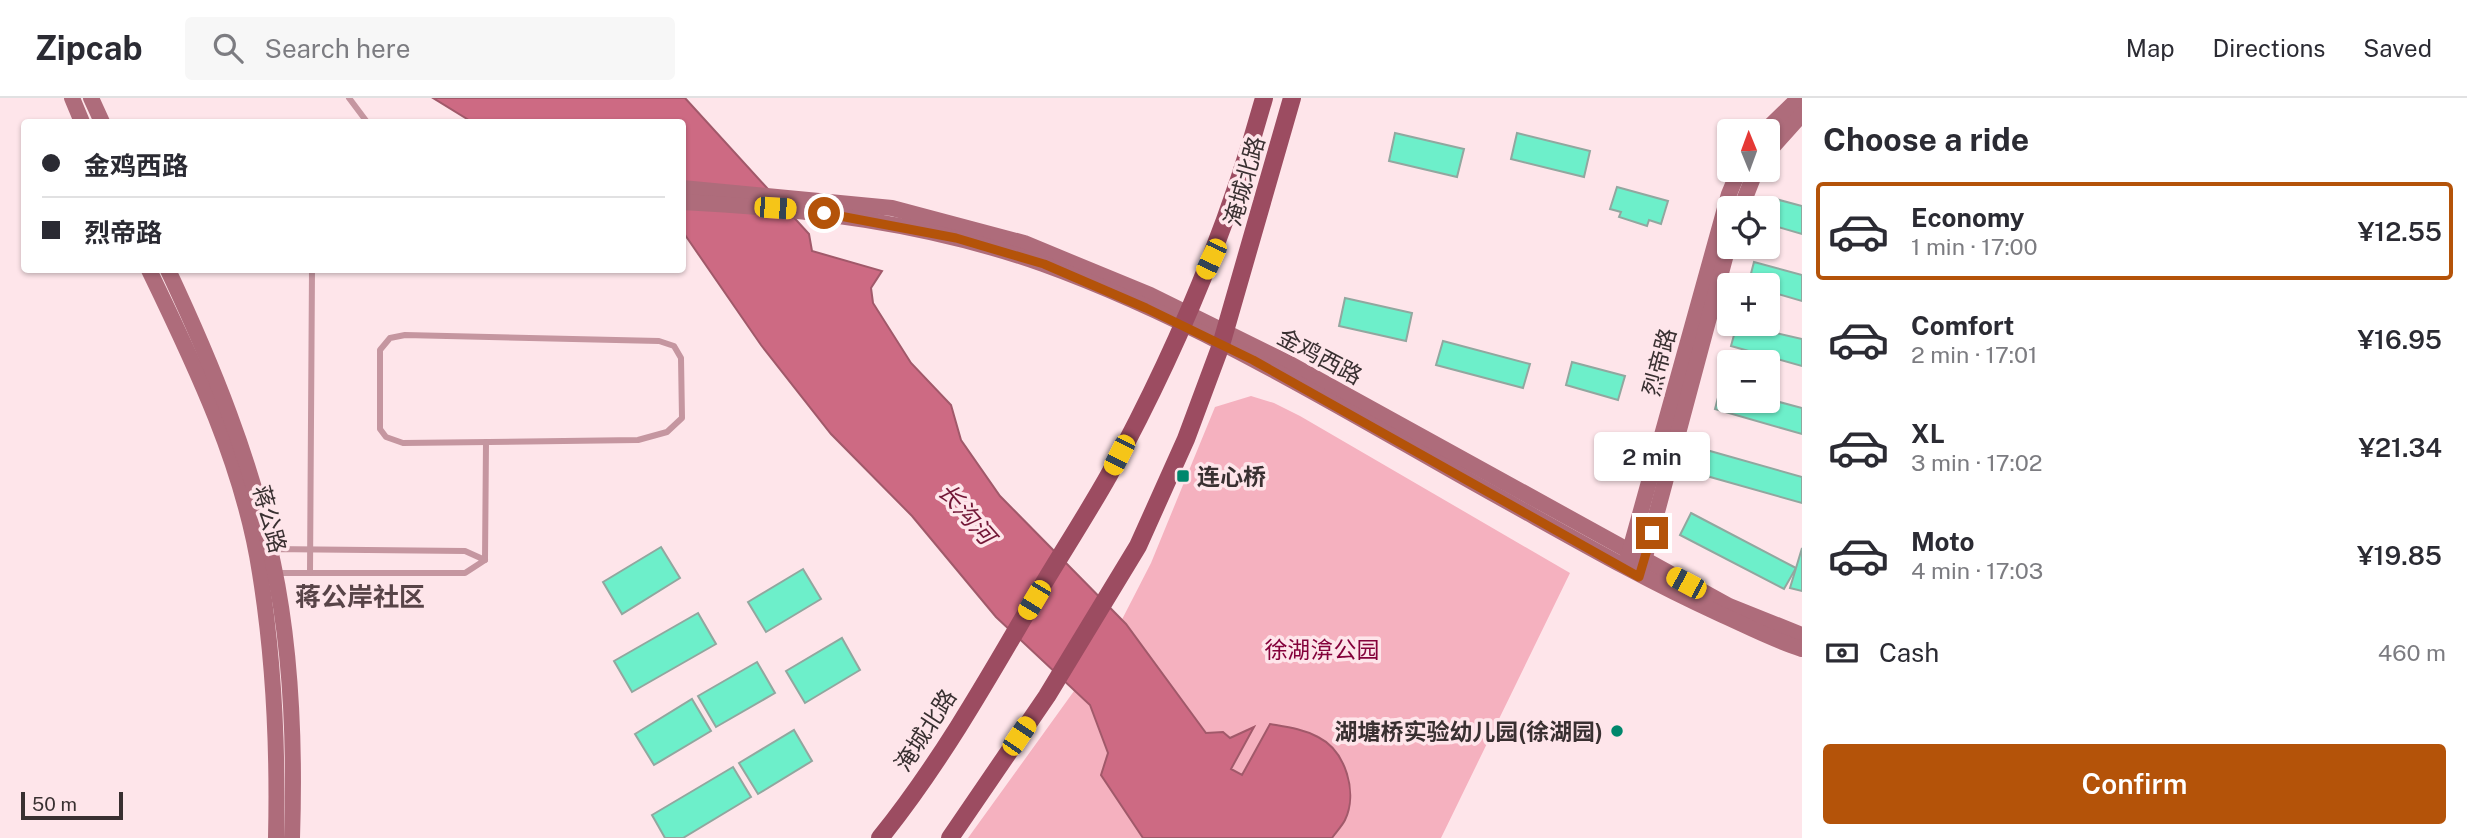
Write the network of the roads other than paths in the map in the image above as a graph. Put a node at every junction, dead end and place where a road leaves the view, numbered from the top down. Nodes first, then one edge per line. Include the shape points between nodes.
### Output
1 (72, 98) edge
2 (91, 98) edge
3 (349, 98) edge
4 (1254, 98) edge
5 (1264, 98) edge
6 (1292, 98) edge
7 (1297, 98) edge
8 (1800, 98) edge
9 (1802, 114) edge
10 (81, 119) edge
11 (101, 119) edge
12 (365, 119) edge
13 (1287, 119) junction
14 (1778, 119) edge
15 (1780, 139) edge
16 (1248, 157) junction
17 (1734, 182) edge
18 (686, 189) edge
19 (686, 202) edge
20 (793, 203) junction
21 (1724, 259) edge
22 (150, 273) edge
23 (169, 273) edge
24 (312, 273) edge
25 (1183, 318) junction
26 (1223, 339) junction
27 (486, 442) junction
28 (270, 550) junction
29 (310, 550) junction
30 (485, 560) junction
31 (258, 562) junction
32 (1634, 564) junction
33 (275, 573) junction
34 (310, 573) junction
35 (1802, 635) edge
36 (1802, 649) edge
37 (276, 838) edge
38 (292, 838) edge
39 (880, 838) edge
40 (950, 838) edge

1 - 10 street
2 - 11 street
3 - 12 lane
4 - 16 main road
5 - 16 main road, 淹城北路
6 - 13 main road, 淹城北路
7 - 13 main road
8 - 14 street
9 - 15 street
13 - 26 main road, 淹城北路
16 - 25 main road, 淹城北路 via 1211,259
17 - 32 street, 烈帝路
18 - 20 street
19 - 20 street
20 - 25 street, 金鸡西路 via 892,208 1024,243
21 - 32 street, 烈帝路
22 - 31 street, 蒋公路 via 194,362 238,485
23 - 28 street, 蒋公路 via 212,367 249,471
24 - 29 lane
25 - 26 street, 金鸡西路
25 - 39 main road, 淹城北路 via 1108,475 1007,646 903,810
26 - 32 street, 金鸡西路 via 1253,360
26 - 40 main road, 淹城北路 via 1186,439 1138,546 1047,696
27 - 27 lane via 638,440 667,432 682,418 681,358 674,346 659,341 390,338 380,349 380,429 387,437 403,443
27 - 30 lane
28 - 29 lane
28 - 31 lane
28 - 33 street, 蒋公路
29 - 30 lane via 465,551
29 - 34 lane
30 - 34 lane via 465,573
31 - 33 lane
31 - 37 street, 蒋公路 via 273,678
32 - 35 street, 金鸡西路
32 - 36 street, 金鸡西路
33 - 34 lane
33 - 38 street, 蒋公路 via 288,663

